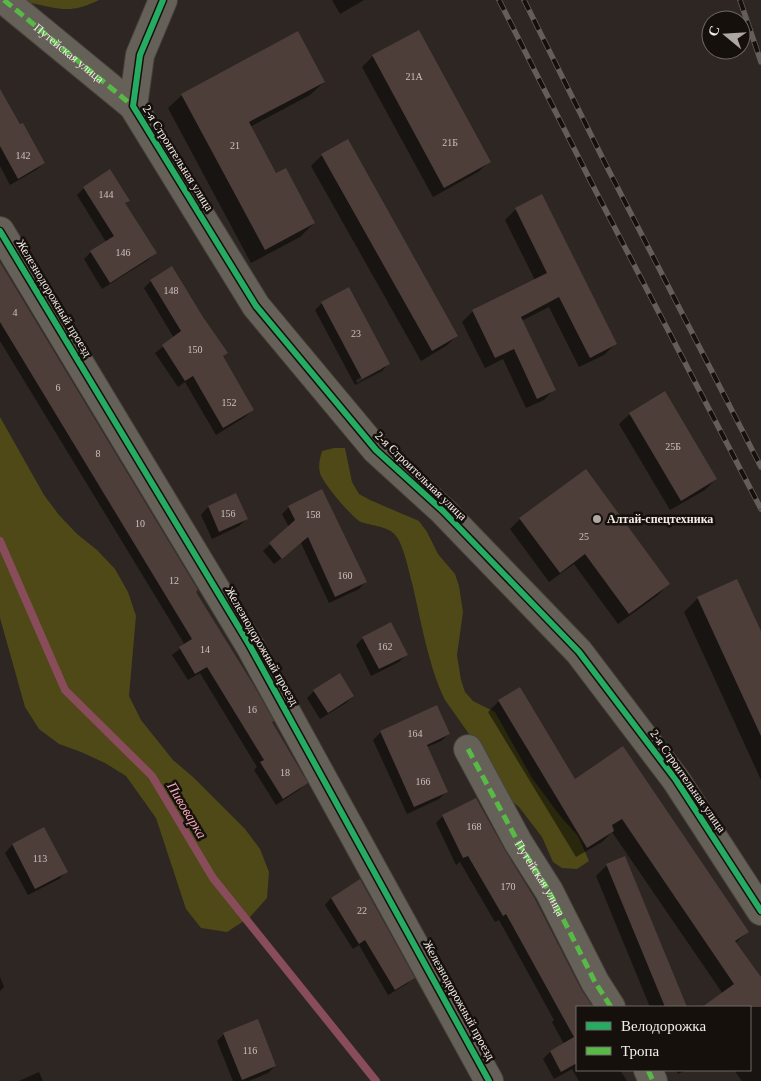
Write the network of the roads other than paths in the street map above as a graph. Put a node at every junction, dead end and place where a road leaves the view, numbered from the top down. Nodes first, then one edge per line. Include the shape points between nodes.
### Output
1 (4, 0) edge
2 (163, 0) edge
3 (133, 106) junction
4 (0, 231) edge
5 (468, 749) dead end
6 (761, 911) edge
7 (610, 1006) edge
8 (489, 1081) edge

1 - 3 street, Путейская улица
2 - 3 street, 2-я Строительная улица via 140,55
3 - 6 street, 2-я Строительная улица via 256,306 376,450 443,511 579,652 676,780
4 - 8 street, Железнодорожный проезд via 250,646
5 - 7 street, Путейская улица

